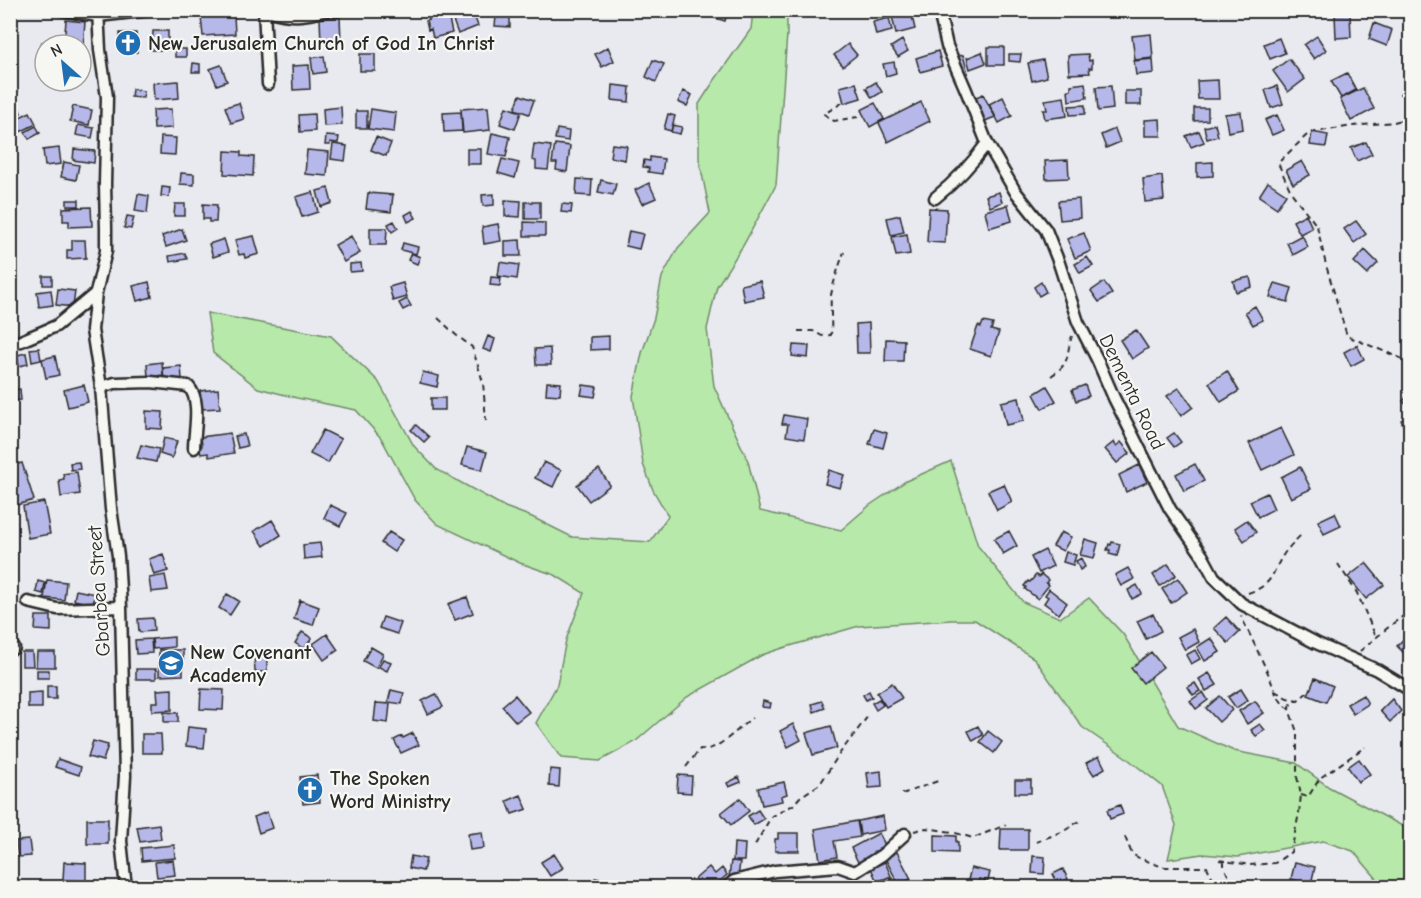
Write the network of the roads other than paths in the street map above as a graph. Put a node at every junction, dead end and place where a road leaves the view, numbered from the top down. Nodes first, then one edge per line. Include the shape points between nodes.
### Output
1 (62, 10) edge
2 (151, 10) edge
3 (265, 10) edge
4 (328, 10) edge
5 (941, 10) edge
6 (98, 13) edge
7 (268, 84) dead end
8 (987, 143) junction
9 (935, 198) dead end
10 (96, 293) junction
11 (10, 343) edge
12 (101, 387) junction
13 (194, 448) dead end
14 (28, 602) dead end
15 (121, 607) junction
16 (1410, 690) edge
17 (905, 834) road end
18 (126, 888) edge
19 (726, 888) edge

1 - 6 street
2 - 6 street
3 - 4 street via 299,16
3 - 7 street
5 - 8 street, Dementa Road via 947,46
6 - 10 street, Gbarbea Street via 107,97 106,250
8 - 9 street
8 - 16 street, Dementa Road via 1015,191 1046,230 1077,322 1170,509 1215,577 1242,604
10 - 11 street via 56,326
10 - 12 street, Gbarbea Street via 92,330
12 - 13 street via 151,382 188,386 194,391
12 - 15 street, Gbarbea Street
14 - 15 street via 57,609
15 - 18 street, Gbarbea Street via 125,776 122,841
17 - 19 street via 855,872 838,866 775,871 734,880

